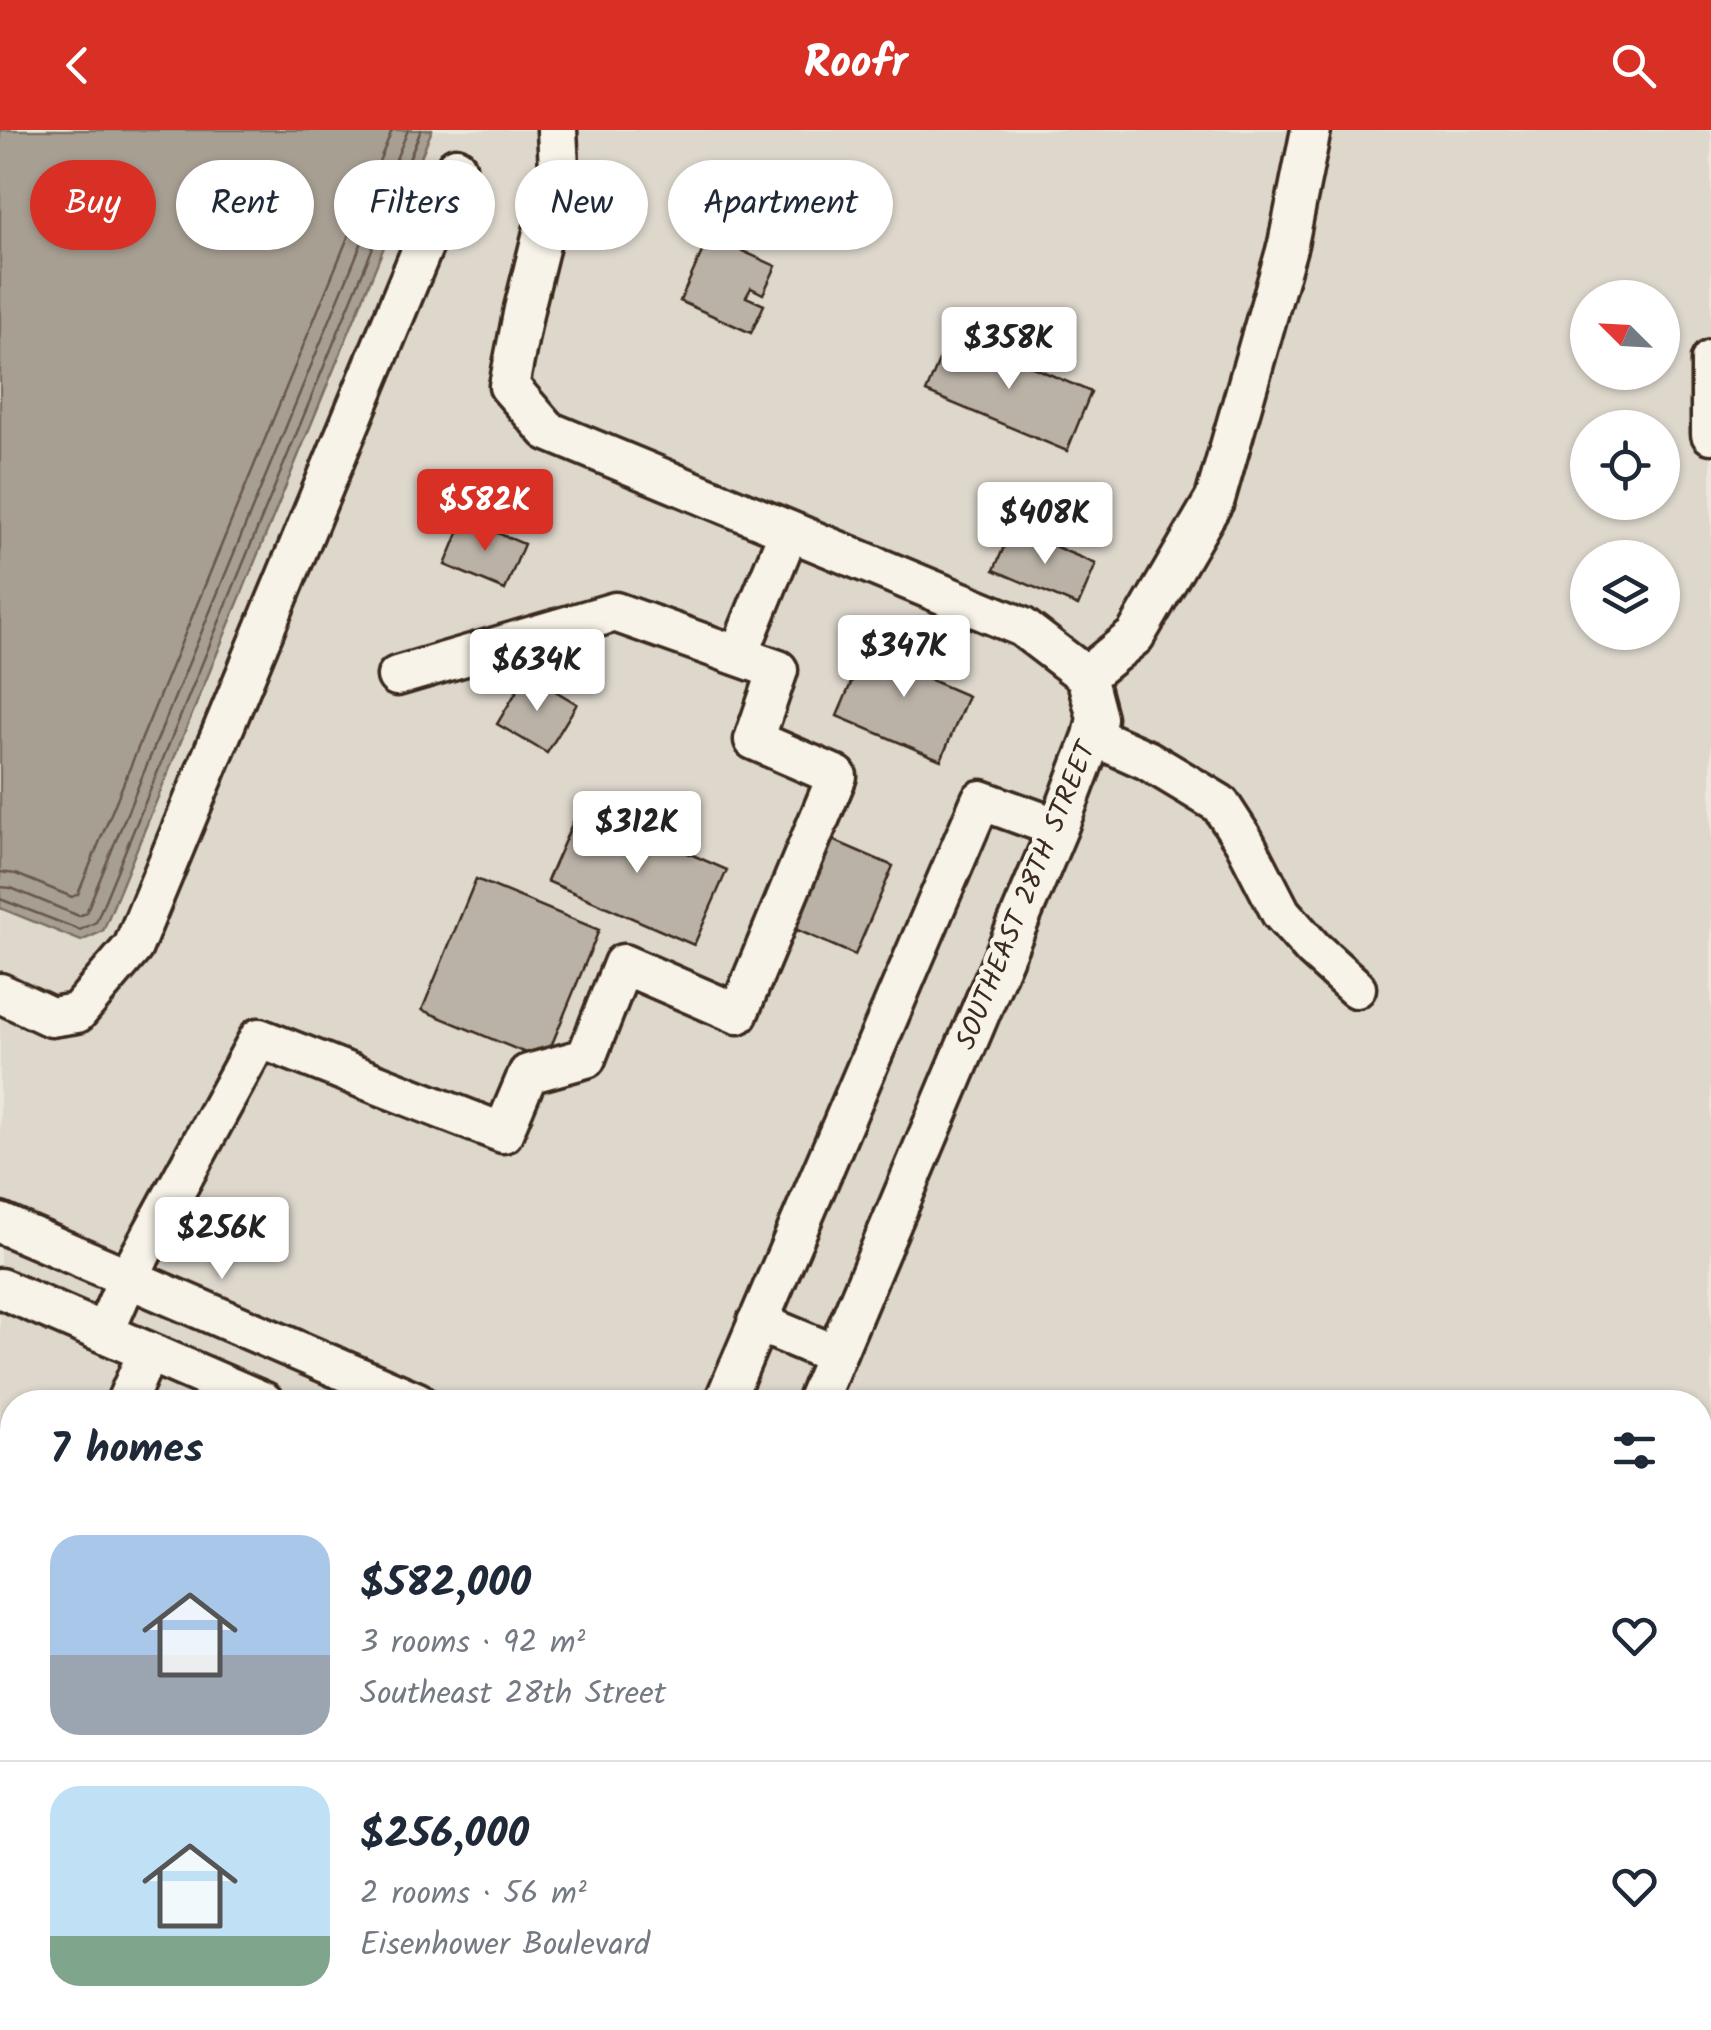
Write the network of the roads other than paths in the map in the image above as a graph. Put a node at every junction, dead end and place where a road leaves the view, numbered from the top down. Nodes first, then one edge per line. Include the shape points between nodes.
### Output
1 (557, 130) edge
2 (1311, 130) edge
3 (422, 250) edge
4 (1711, 360) edge
5 (1711, 434) edge
6 (790, 531) junction
7 (738, 656) junction
8 (397, 676) dead end
9 (1086, 676) junction
10 (1093, 736) junction
11 (1058, 828) junction
12 (1356, 988) dead end
13 (0, 993) edge
14 (0, 1223) edge
15 (128, 1278) junction
16 (0, 1288) edge
17 (757, 1322) junction
18 (104, 1333) junction
19 (148, 1352) junction
20 (836, 1355) junction
21 (131, 1390) edge
22 (236, 1390) edge
23 (389, 1390) edge
24 (729, 1390) edge
25 (821, 1390) edge

1 - 6 street via 559,168 509,386 548,431
2 - 9 street via 1288,244 1216,500 1135,636
3 - 13 street via 133,947 78,1013 51,1017
4 - 5 street
6 - 7 street
6 - 9 street via 1022,627
7 - 8 street via 615,612
7 - 15 street via 778,670 754,740 837,776 738,1014 622,964 586,1058 528,1074 503,1133 260,1038
9 - 10 street, SOUTHEAST 28TH STREET via 1096,718
10 - 11 street, SOUTHEAST 28TH STREET
10 - 12 street via 1220,804 1281,913
11 - 17 street via 982,800
11 - 20 street, SOUTHEAST 28TH STREET
14 - 15 street
15 - 18 street
15 - 23 street
16 - 18 street
17 - 20 street
17 - 24 street
18 - 19 street
19 - 21 street
19 - 22 street
20 - 25 street, SOUTHEAST 28TH STREET

